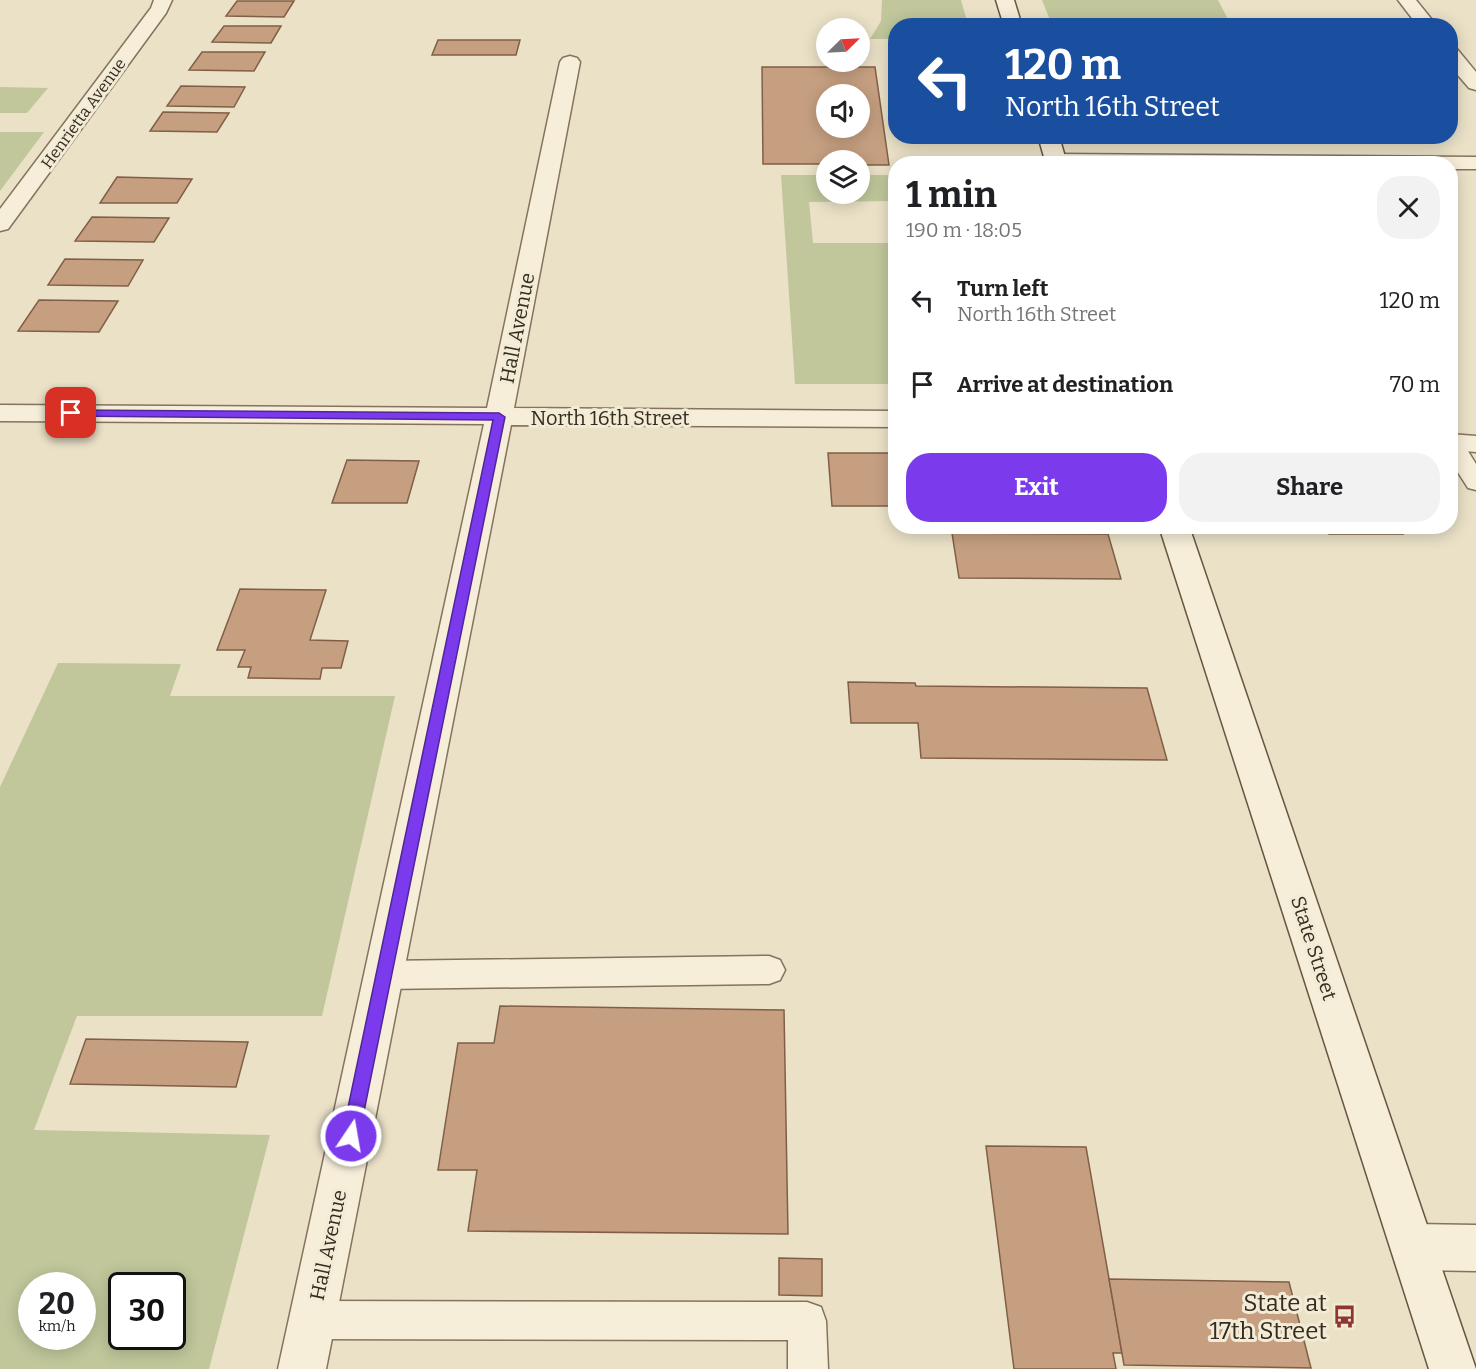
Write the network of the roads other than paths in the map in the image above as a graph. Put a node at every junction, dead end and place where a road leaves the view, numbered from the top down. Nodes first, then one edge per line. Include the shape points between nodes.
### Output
1 (163, 0) edge
2 (1005, 0) edge
3 (1407, 0) edge
4 (1011, 18) edge
5 (1422, 18) edge
6 (570, 62) dead end
7 (1458, 63) edge
8 (1476, 84) edge
9 (1458, 163) edge
10 (1476, 163) edge
11 (0, 224) edge
12 (0, 413) edge
13 (499, 417) junction
14 (888, 419) edge
15 (1458, 444) edge
16 (1476, 483) edge
17 (1177, 534) edge
18 (769, 970) dead end
19 (384, 975) junction
20 (1414, 1247) junction
21 (1476, 1248) edge
22 (312, 1320) junction
23 (302, 1369) edge
24 (808, 1369) edge
25 (1453, 1369) edge

1 - 11 street, Henrietta Avenue
2 - 4 street
3 - 5 street
6 - 13 street, Hall Avenue
7 - 8 street
9 - 10 street
12 - 13 street, North 16th Street
13 - 14 street, North 16th Street
13 - 19 street, Hall Avenue
15 - 16 lane
17 - 20 street, State Street
18 - 19 lane
19 - 22 street, Hall Avenue
20 - 21 street
20 - 25 street, State Street
22 - 23 street, Hall Avenue
22 - 24 lane via 807,1321

